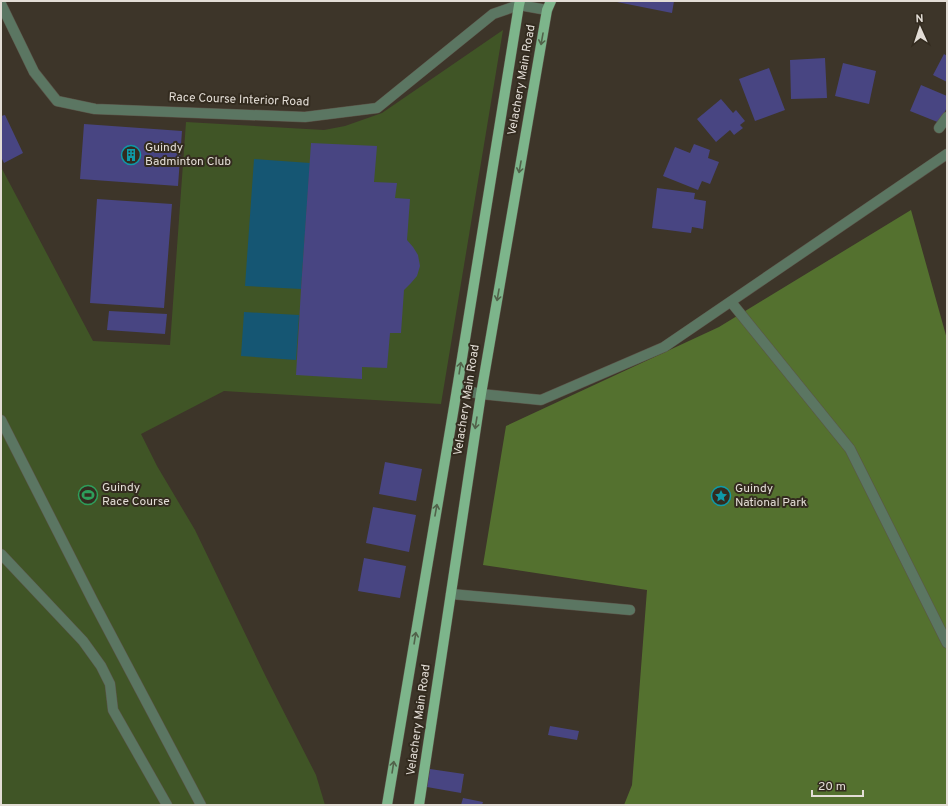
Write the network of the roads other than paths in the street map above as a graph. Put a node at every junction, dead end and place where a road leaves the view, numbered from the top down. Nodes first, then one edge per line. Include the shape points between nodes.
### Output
1 (519, 3) edge
2 (1, 4) edge
3 (549, 6) edge
4 (947, 117) edge
5 (939, 128) dead end
6 (947, 154) edge
7 (731, 302) junction
8 (457, 389) junction
9 (481, 394) junction
10 (1, 420) edge
11 (1, 554) edge
12 (450, 594) junction
13 (630, 610) dead end
14 (947, 643) edge
15 (166, 805) edge
16 (201, 805) edge
17 (387, 805) edge
18 (419, 805) edge

1 - 2 street, Race Course Interior Road via 493,14 377,108 305,117 95,109 57,101 34,72
1 - 3 street, Race Course Interior Road
8 -> 1 main road, Velachery Main Road
3 -> 9 main road, Velachery Main Road
4 - 5 street
6 - 7 street
7 - 9 street via 664,347 541,400
7 - 14 street via 850,449
8 - 9 street
17 -> 8 main road, Velachery Main Road
9 -> 12 main road, Velachery Main Road
10 - 16 street
11 - 15 street via 83,641 101,666 110,684 113,710
12 - 13 street
12 - 18 main road, Velachery Main Road

